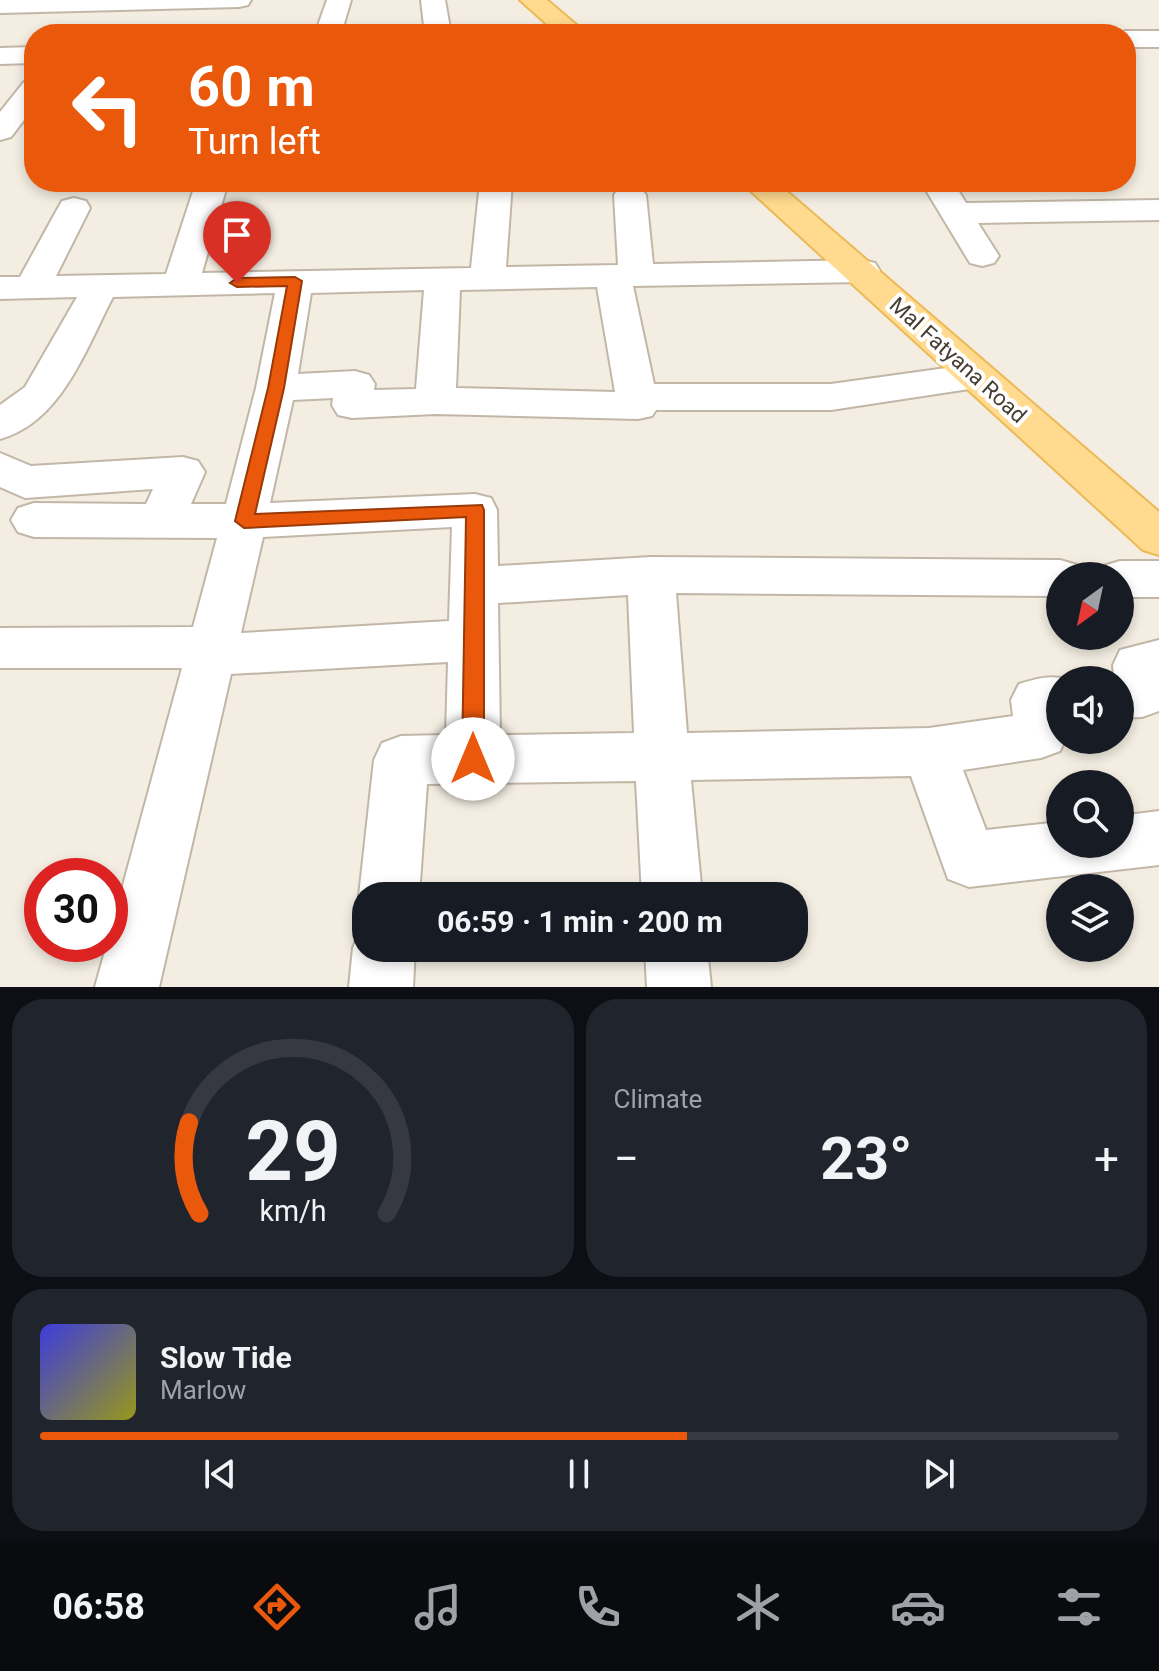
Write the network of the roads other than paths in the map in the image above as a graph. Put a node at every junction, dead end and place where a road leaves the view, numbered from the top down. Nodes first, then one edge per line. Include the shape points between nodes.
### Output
1 (239, 0) edge
2 (339, 0) edge
3 (433, 0) edge
4 (532, 0) edge
5 (4, 6) edge
6 (228, 8) edge
7 (331, 24) edge
8 (437, 24) edge
9 (562, 24) edge
10 (1136, 39) edge
11 (1159, 39) edge
12 (24, 55) edge
13 (0, 56) edge
14 (24, 107) edge
15 (13, 127) edge
16 (59, 192) edge
17 (209, 192) edge
18 (495, 192) edge
19 (769, 192) edge
20 (943, 192) edge
21 (630, 195) dead end
22 (1159, 210) edge
23 (957, 213) junction
24 (982, 256) dead end
25 (862, 271) junction
26 (624, 274) junction
27 (488, 277) junction
28 (443, 278) junction
29 (295, 281) junction
30 (180, 284) junction
31 (101, 286) junction
32 (17, 288) edge
33 (975, 377) junction
34 (276, 388) junction
35 (636, 397) junction
36 (435, 401) junction
37 (0, 425) edge
38 (0, 468) edge
39 (34, 520) dead end
40 (161, 521) junction
41 (244, 521) junction
42 (1159, 538) edge
43 (651, 575) junction
44 (1046, 578) edge
45 (1134, 579) edge
46 (1159, 579) edge
47 (474, 586) junction
48 (473, 640) junction
49 (0, 648) edge
50 (211, 651) junction
51 (1159, 661) edge
52 (1134, 695) edge
53 (1046, 700) edge
54 (929, 752) junction
55 (662, 757) junction
56 (473, 759) junction
57 (1159, 838) edge
58 (1134, 841) edge
59 (1046, 851) edge
60 (390, 882) edge
61 (671, 882) edge
62 (383, 962) edge
63 (677, 962) edge
64 (127, 987) edge
65 (381, 987) edge
66 (679, 987) edge

1 - 6 street
2 - 7 street
3 - 8 street
4 - 9 main road
5 - 6 street
10 - 11 street
12 - 13 street
14 - 15 street
16 - 32 street via 53,210 74,208
17 - 30 street
18 - 27 street
19 - 25 main road, Mal Fatyana Road
20 - 23 street
21 - 26 street
22 - 23 street
23 - 24 street
25 - 26 street
25 - 33 main road, Mal Fatyana Road
26 - 27 street
26 - 35 street
27 - 28 street
28 - 29 street
28 - 36 street
29 - 30 street
29 - 34 street
30 - 31 street
31 - 32 street
31 - 37 street via 40,396
33 - 35 street via 831,397
33 - 42 main road, Mal Fatyana Road
34 - 36 street via 355,384 352,405
34 - 41 street
35 - 36 street via 638,406
38 - 40 street via 25,482 183,472
39 - 40 street
40 - 41 street
41 - 47 street via 475,510
41 - 50 street
43 - 44 street
43 - 47 street
43 - 55 street
45 - 46 street
47 - 48 street
48 - 50 street
48 - 56 street
49 - 50 street
50 - 64 street
51 - 52 street via 1138,665 1142,695
53 - 54 street via 1037,700 1041,735
54 - 55 street
54 - 59 street via 969,859
55 - 56 street
55 - 61 street
56 - 60 street via 401,760
57 - 58 street
62 - 65 street
63 - 66 street

